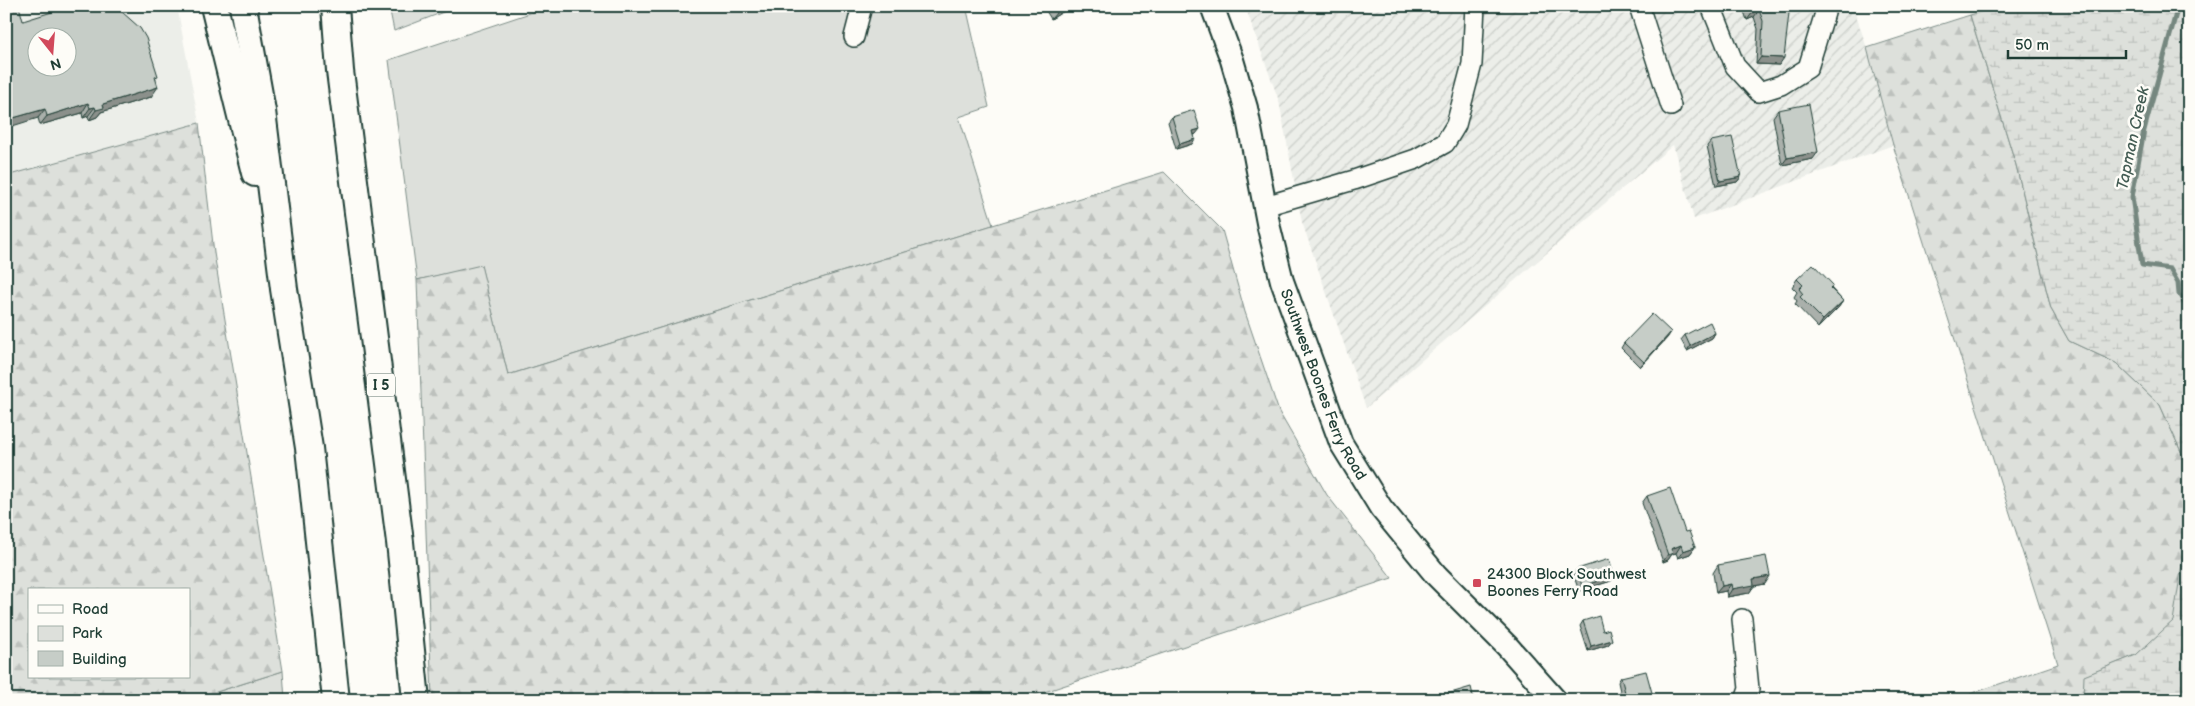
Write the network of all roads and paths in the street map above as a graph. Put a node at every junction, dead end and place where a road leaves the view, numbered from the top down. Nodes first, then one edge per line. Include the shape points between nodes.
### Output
1 (214, 6) edge
2 (243, 6) edge
3 (327, 6) edge
4 (335, 6) edge
5 (862, 6) edge
6 (1212, 6) edge
7 (1475, 6) edge
8 (1639, 6) edge
9 (1712, 6) edge
10 (1823, 6) edge
11 (854, 37) dead end
12 (340, 71) junction
13 (1671, 106) dead end
14 (1264, 206) junction
15 (284, 289) junction
16 (1742, 619) dead end
17 (336, 700) edge
18 (416, 700) edge
19 (1555, 700) edge
20 (1745, 700) edge

1 - 15 highway
2 - 15 highway via 262,111
3 - 12 highway, I 5
4 - 12 highway, I 5
5 - 11 lane
6 - 14 main road, Southwest Boones Ferry Road via 1246,108
7 - 14 lane via 1472,64 1456,125 1445,143 1416,159
8 - 13 lane
9 - 10 lane via 1735,66 1758,92 1782,85 1808,68 1825,13
12 - 18 highway, I 5 via 398,523
14 - 19 main road, Southwest Boones Ferry Road via 1289,302 1341,444 1381,508 1436,575
15 - 17 highway via 309,448
16 - 20 lane via 1749,689

